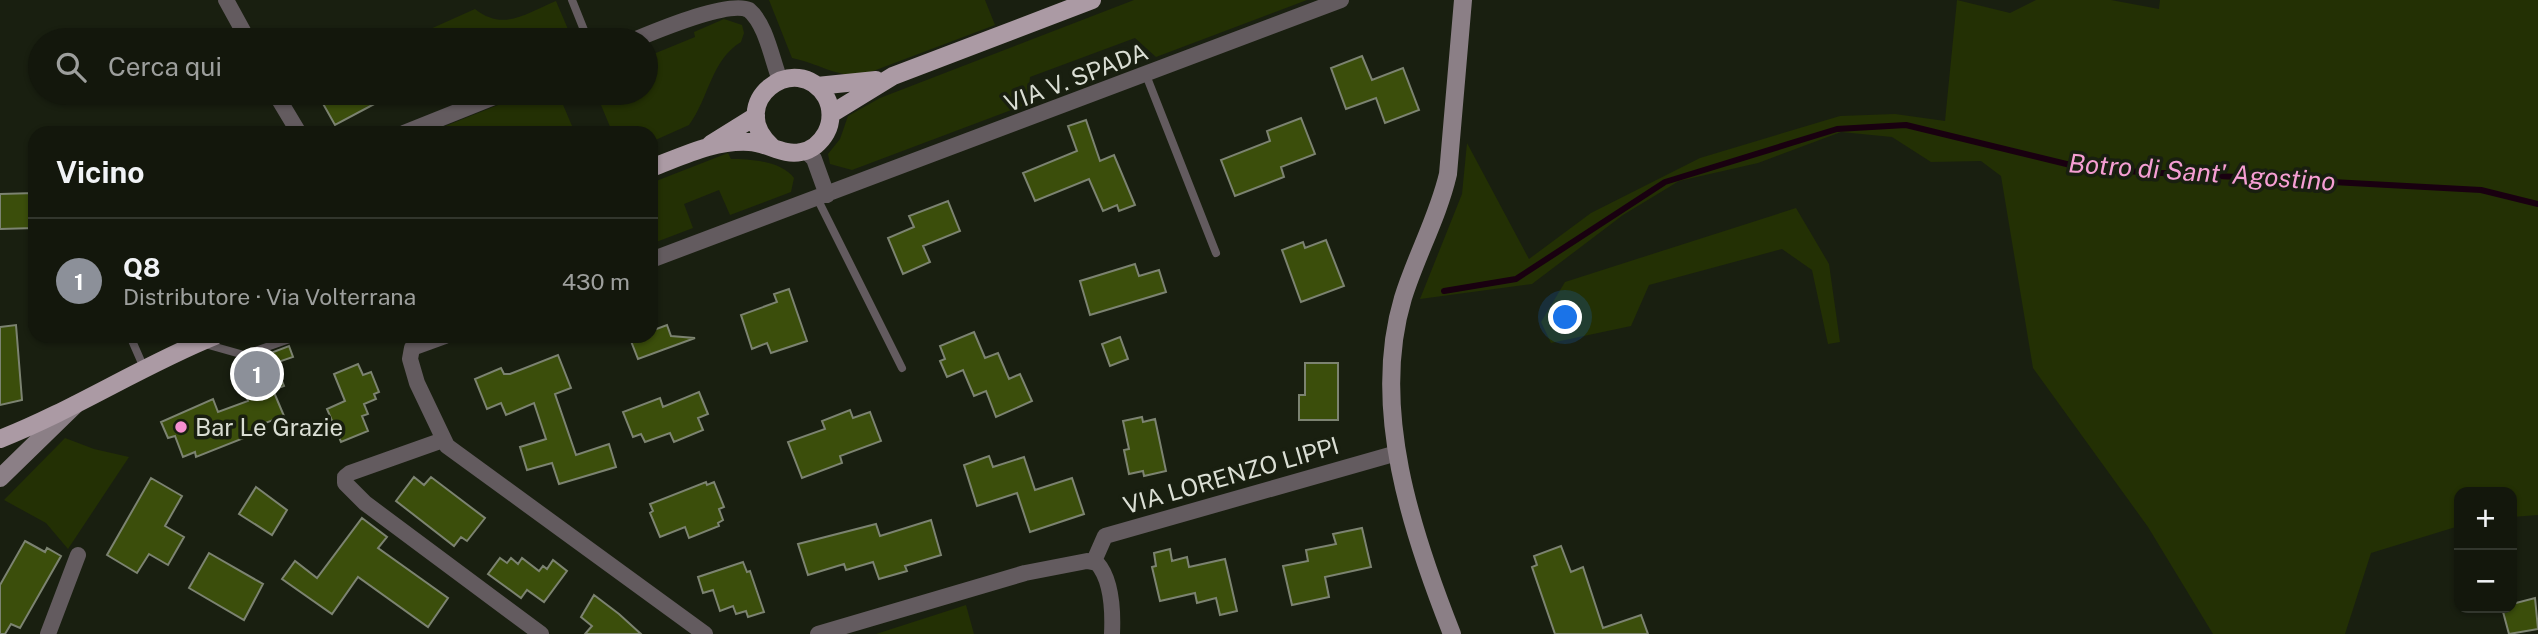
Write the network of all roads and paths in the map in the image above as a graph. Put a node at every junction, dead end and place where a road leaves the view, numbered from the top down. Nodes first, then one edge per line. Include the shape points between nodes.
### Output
1 (226, 0) edge
2 (572, 0) edge
3 (1092, 0) edge
4 (1341, 0) edge
5 (1463, 0) edge
6 (241, 28) edge
7 (583, 28) edge
8 (658, 31) edge
9 (1146, 75) junction
10 (893, 76) junction
11 (780, 80) junction
12 (817, 86) junction
13 (282, 105) edge
14 (474, 105) edge
15 (831, 114) junction
16 (756, 117) junction
17 (295, 126) edge
18 (422, 126) edge
19 (706, 147) junction
20 (772, 147) junction
21 (806, 151) junction
22 (658, 165) edge
23 (822, 197) junction
24 (1216, 253) dead end
25 (658, 257) edge
26 (133, 343) edge
27 (198, 343) edge
28 (216, 343) edge
29 (278, 343) edge
30 (426, 343) edge
31 (144, 368) junction
32 (902, 368) dead end
33 (76, 404) junction
34 (0, 439) edge
35 (443, 440) junction
36 (1397, 453) junction
37 (0, 478) edge
38 (78, 555) dead end
39 (1094, 561) junction
40 (48, 634) edge
41 (541, 634) edge
42 (705, 634) edge
43 (818, 634) edge
44 (1112, 634) edge
45 (1452, 634) edge

1 - 6 street
2 - 7 lane
3 - 10 main road
4 - 9 street, VIA V. SPADA
5 - 36 street via 1448,174 1402,300 1395,338 1392,378
8 - 11 street via 716,8 739,5 757,21
9 - 23 street, VIA V. SPADA
9 - 24 lane
10 - 12 main road
10 - 15 main road
11 - 12 main road via 799,78
11 - 16 main road via 762,95
12 - 15 main road
13 - 17 street
14 - 18 street
15 - 21 main road via 824,137
16 - 19 main road
16 - 20 main road via 760,134
19 - 20 main road via 746,142
19 - 22 main road
20 - 21 main road via 789,153
21 - 23 street via 814,159
23 - 25 street, VIA V. SPADA
23 - 32 lane
26 - 31 lane
27 - 31 main road
28 - 29 lane via 244,355
30 - 35 street via 412,348 411,366
31 - 33 main road
33 - 34 main road
33 - 37 street
35 - 41 street via 350,473 345,483 365,503
35 - 42 street via 462,459
36 - 39 street, VIA LORENZO LIPPI via 1105,536
36 - 45 street via 1413,530
38 - 40 street
39 - 43 street via 1025,573
39 - 44 street via 1108,588

